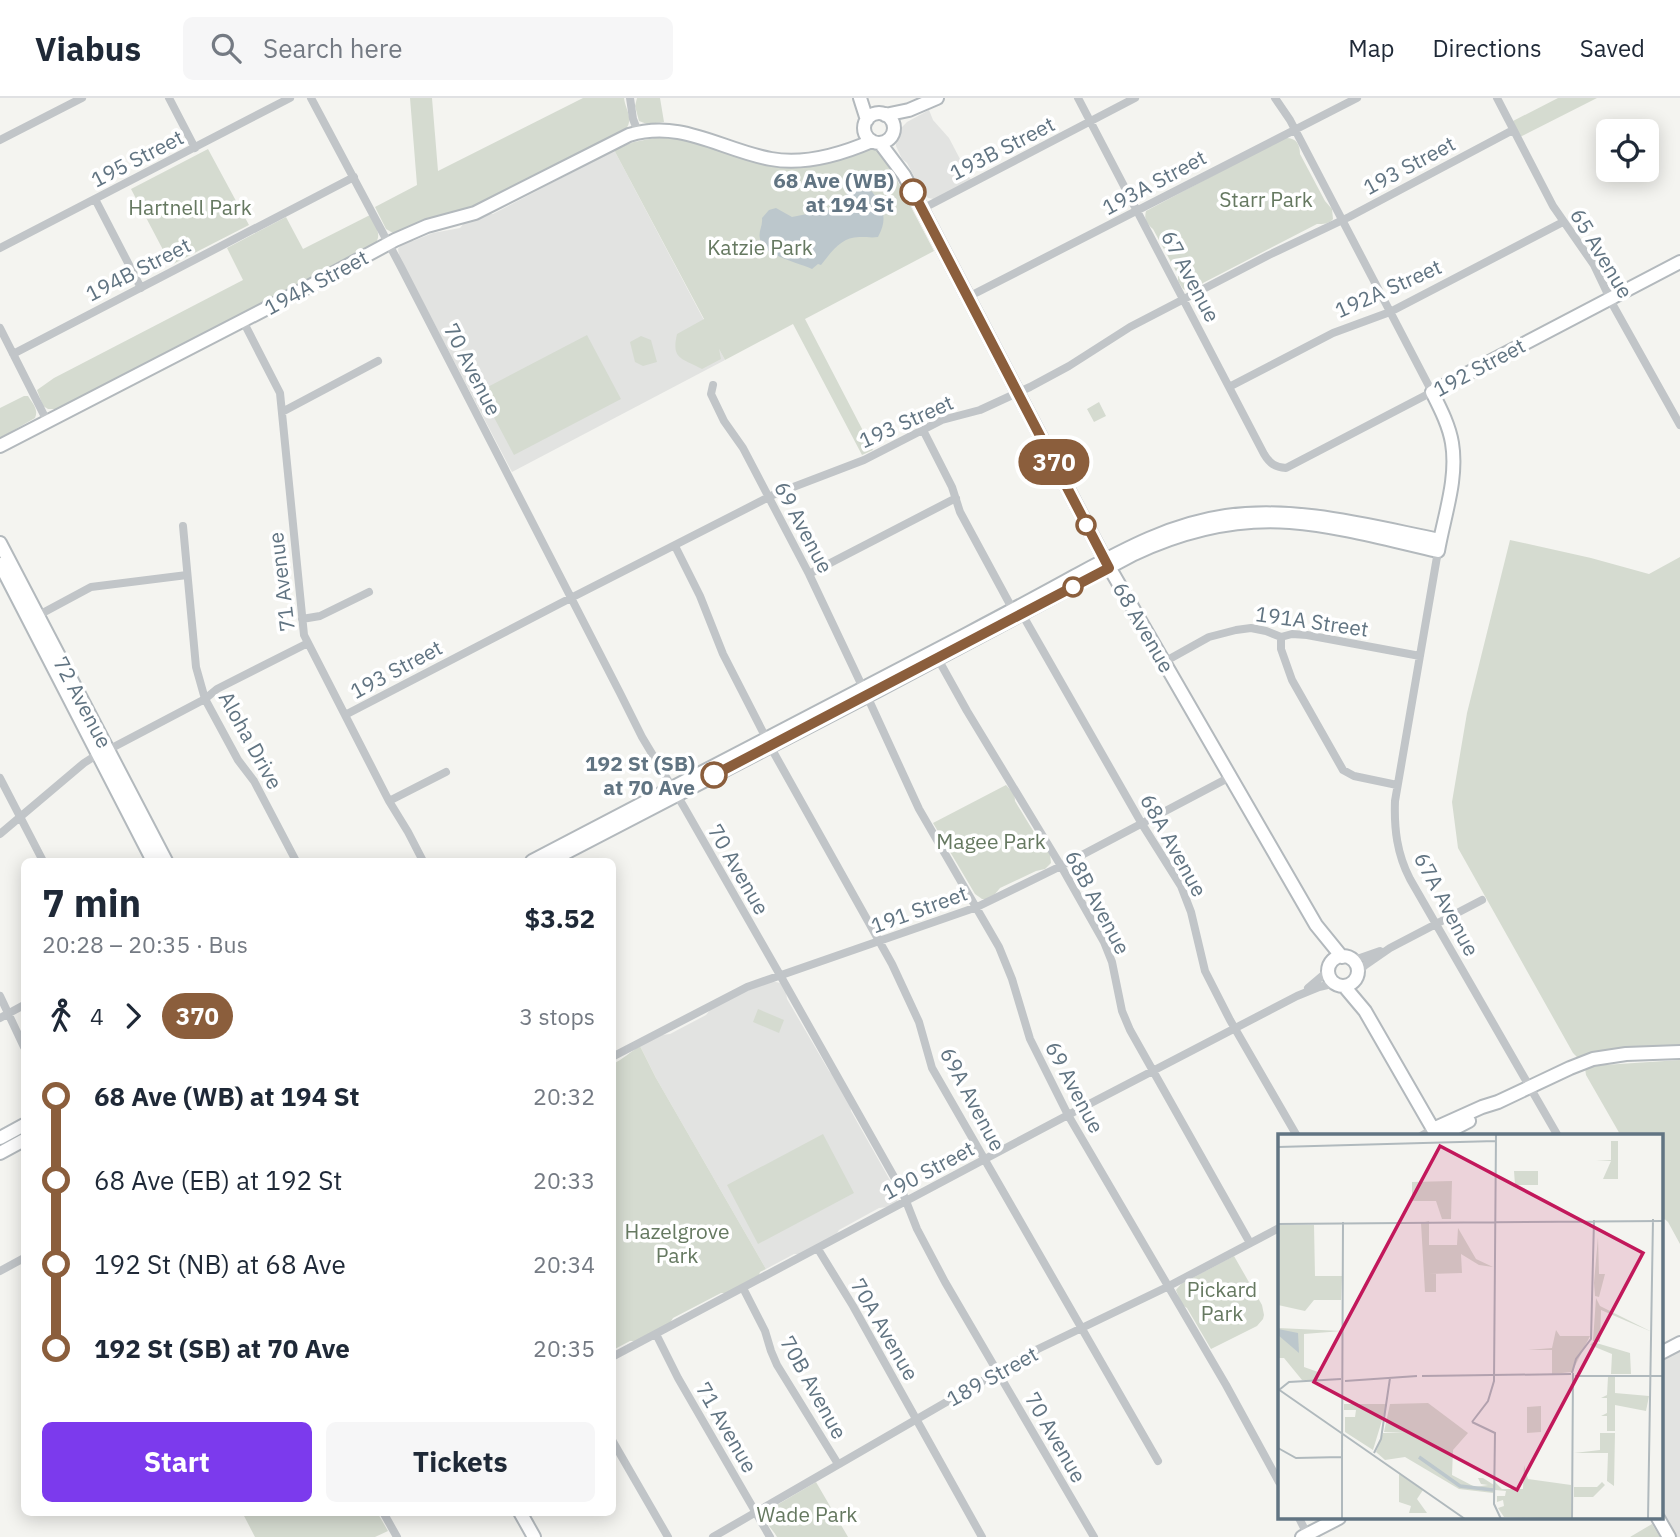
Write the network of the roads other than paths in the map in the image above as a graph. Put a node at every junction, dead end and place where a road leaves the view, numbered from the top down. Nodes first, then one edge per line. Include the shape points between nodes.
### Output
1 (82, 98) edge
2 (169, 98) edge
3 (290, 98) edge
4 (310, 98) edge
5 (630, 98) edge
6 (860, 98) edge
7 (868, 98) edge
8 (1078, 98) edge
9 (1135, 98) edge
10 (1275, 98) edge
11 (1357, 98) edge
12 (1497, 98) edge
13 (932, 101) edge
14 (874, 119) junction
15 (1090, 122) junction
16 (1295, 129) junction
17 (1513, 130) junction
18 (638, 132) junction
19 (884, 138) junction
20 (0, 140) edge
21 (195, 148) junction
22 (826, 156) junction
23 (354, 177) junction
24 (94, 199) junction
25 (922, 209) junction
26 (1137, 210) junction
27 (1342, 220) junction
28 (1563, 222) junction
29 (388, 243) junction
30 (0, 248) edge
31 (1680, 262) edge
32 (141, 288) junction
33 (968, 297) junction
34 (1610, 298) junction
35 (1184, 299) junction
36 (1390, 312) junction
37 (243, 321) junction
38 (0, 328) edge
39 (13, 354) junction
40 (378, 361) dead end
41 (713, 385) dead end
42 (1229, 387) junction
43 (1432, 392) junction
44 (1017, 393) junction
45 (282, 412) junction
46 (47, 421) junction
47 (1680, 425) edge
48 (923, 430) junction
49 (0, 446) edge
50 (1276, 467) joint
51 (769, 498) junction
52 (956, 498) junction
53 (183, 526) dead end
54 (0, 543) edge
55 (1439, 545) junction
56 (675, 546) junction
57 (0, 564) edge
58 (1107, 564) junction
59 (810, 574) junction
60 (187, 575) junction
61 (369, 592) dead end
62 (571, 598) junction
63 (1017, 612) junction
64 (37, 616) junction
65 (302, 619) junction
66 (1281, 637) junction
67 (308, 643) junction
68 (941, 653) junction
69 (1420, 656) junction
70 (1164, 662) junction
71 (865, 692) junction
72 (205, 699) junction
73 (345, 715) junction
74 (768, 742) junction
75 (103, 752) junction
76 (446, 772) dead end
77 (1230, 777) junction
78 (0, 778) edge
79 (1397, 785) junction
80 (675, 791) junction
81 (389, 801) junction
82 (21, 818) junction
83 (1142, 824) junction
84 (0, 835) edge
85 (41, 858) edge
86 (152, 858) edge
87 (164, 858) edge
88 (294, 858) edge
89 (421, 858) edge
90 (538, 858) edge
91 (556, 858) edge
92 (1060, 866) junction
93 (1482, 900) dead end
94 (977, 907) junction
95 (1436, 924) junction
96 (880, 942) junction
97 (1390, 948) junction
98 (1337, 962) junction
99 (780, 975) junction
100 (1348, 981) junction
101 (0, 996) edge
102 (1297, 996) junction
103 (21, 1007) edge
104 (4, 1016) edge
105 (1235, 1028) junction
106 (21, 1042) edge
107 (1680, 1052) edge
108 (616, 1054) edge
109 (1152, 1072) junction
110 (1530, 1087) junction
111 (1068, 1115) junction
112 (21, 1127) edge
113 (1296, 1134) edge
114 (1436, 1134) edge
115 (1557, 1134) edge
116 (0, 1138) edge
117 (21, 1142) edge
118 (0, 1153) edge
119 (985, 1160) junction
120 (906, 1202) junction
121 (1278, 1229) edge
122 (1250, 1243) junction
123 (818, 1249) junction
124 (21, 1260) edge
125 (0, 1271) edge
126 (1167, 1287) junction
127 (743, 1288) junction
128 (1082, 1329) junction
129 (656, 1334) junction
130 (1680, 1334) edge
131 (1662, 1343) edge
132 (1680, 1343) edge
133 (1662, 1352) edge
134 (616, 1355) edge
135 (998, 1373) junction
136 (916, 1419) junction
137 (616, 1447) edge
138 (1158, 1461) dead end
139 (838, 1464) junction
140 (1278, 1480) edge
141 (756, 1513) junction
142 (385, 1516) edge
143 (522, 1516) edge
144 (1335, 1520) edge
145 (1659, 1520) edge
146 (1305, 1536) edge
147 (397, 1537) edge
148 (534, 1537) edge
149 (668, 1537) edge
150 (713, 1537) edge
151 (770, 1537) edge
152 (982, 1537) edge
153 (1094, 1537) edge
154 (1669, 1537) edge

1 - 20 street
2 - 21 street
3 - 21 street, 195 Street
4 - 23 street, 70 Avenue
5 - 18 street
6 - 14 street
7 - 14 street
8 - 15 street, 67 Avenue
9 - 15 street, 193B Street
10 - 16 street
11 - 16 street, 193A Street
12 - 17 street, 65 Avenue
13 - 14 street
13 - 19 street
14 - 19 street via 867,136
14 - 19 street via 892,121
14 - 22 street
15 - 25 street, 193B Street
15 - 26 street, 67 Avenue
16 - 26 street, 193A Street
16 - 27 street
17 - 27 street, 193 Street
17 - 28 street, 65 Avenue
18 - 22 street via 686,132 785,161
18 - 29 street, 194A Street via 475,213
19 - 22 street
19 - 25 street, 68 Avenue
21 - 24 street, 195 Street
23 - 29 street, 70 Avenue
23 - 32 street, 194B Street
24 - 30 street, 195 Street
24 - 32 street
25 - 33 street, 68 Avenue
26 - 33 street, 193A Street
26 - 35 street, 67 Avenue
27 - 35 street, 193 Street
27 - 36 street
28 - 34 street, 65 Avenue
28 - 36 street, 192A Street
29 - 37 street, 194A Street
29 - 62 street, 70 Avenue
31 - 34 street, 192 Street
32 - 39 street, 194B Street
33 - 44 street, 68 Avenue
34 - 43 street, 192 Street
34 - 47 street, 65 Avenue
35 - 42 street, 67 Avenue
35 - 44 street, 193 Street
36 - 42 street, 192A Street via 1333,333
36 - 43 street
37 - 45 street, 71 Avenue via 278,387
37 - 46 street, 194A Street
38 - 39 street
39 - 46 street
40 - 45 street
41 - 51 street, 69 Avenue via 711,394 724,421
42 - 50 street, 67 Avenue via 1264,454
43 - 50 street, 192 Street via 1296,464
43 - 55 street via 1450,433 1453,455
44 - 48 street, 193 Street
44 - 58 street, 68 Avenue
45 - 65 street, 71 Avenue
46 - 49 street, 194A Street
48 - 51 street, 193 Street via 864,460
48 - 52 street, 68A Avenue
51 - 56 street, 193 Street
51 - 59 street, 69 Avenue
52 - 59 street
52 - 63 street, 68A Avenue
53 - 60 street, Aloha Drive
54 - 64 street, 72 Avenue
55 - 58 street via 1290,522 1255,522 1192,532
55 - 69 street
56 - 62 street, 193 Street
56 - 74 street, 69A Avenue
57 - 75 street, 72 Avenue
58 - 63 street
58 - 70 street, 68 Avenue
59 - 71 street, 69 Avenue
60 - 64 street via 92,587
60 - 72 street, Aloha Drive via 196,667
61 - 65 street via 320,616
62 - 73 street, 193 Street
62 - 80 street, 70 Avenue
63 - 68 street
63 - 83 street, 68A Avenue
64 - 75 street, 72 Avenue
65 - 67 street, 71 Avenue
66 - 69 street, 191A Street via 1307,635
66 - 70 street, 191A Street via 1251,628 1236,630 1203,640
66 - 79 street via 1292,681 1343,770
67 - 72 street
67 - 73 street, 71 Avenue
68 - 71 street
68 - 92 street, 68B Avenue
69 - 79 street
70 - 77 street, 68 Avenue
71 - 74 street
71 - 74 street via 785,738
71 - 94 street, 69 Avenue via 910,793
72 - 75 street
72 - 88 street, Aloha Drive
73 - 81 street, 71 Avenue
74 - 80 street
74 - 96 street, 69A Avenue
75 - 82 street
75 - 86 street, 72 Avenue
75 - 87 street, 72 Avenue
76 - 81 street
77 - 83 street, 191 Street
77 - 98 street, 68 Avenue
78 - 82 street
79 - 95 street, 67A Avenue via 1394,817 1399,851
80 - 90 street
80 - 91 street
80 - 99 street, 70 Avenue
81 - 89 street, 71 Avenue
82 - 84 street
82 - 85 street
83 - 92 street, 191 Street
83 - 105 street, 68A Avenue via 1181,886 1205,971
92 - 94 street, 191 Street
92 - 109 street, 68B Avenue via 1110,954 1122,1012
93 - 95 street, 190 Street
94 - 96 street, 191 Street
94 - 111 street, 69 Avenue via 1012,979 1030,1040
95 - 97 street, 190 Street
95 - 110 street, 67A Avenue
96 - 99 street, 191 Street
96 - 119 street, 69A Avenue via 919,1022 932,1068
97 - 98 street, 190 Street
97 - 100 street, 190 Street
98 - 100 street via 1330,978
98 - 100 street via 1356,964
98 - 102 street, 190 Street
99 - 108 street, 191 Street via 732,994
99 - 120 street, 70 Avenue
100 - 102 street, 190 Street
100 - 114 street
101 - 104 street
102 - 105 street, 190 Street
103 - 104 street
104 - 106 street
105 - 109 street, 190 Street
105 - 113 street, 68A Avenue
107 - 110 street via 1597,1058
109 - 111 street, 190 Street
109 - 122 street, 68B Avenue
110 - 114 street via 1482,1107
110 - 115 street, 67A Avenue
111 - 119 street, 190 Street
111 - 126 street, 69 Avenue
112 - 116 street
117 - 118 street
119 - 120 street, 190 Street
119 - 128 street, 69A Avenue
120 - 123 street, 190 Street
120 - 135 street, 70 Avenue
121 - 122 street, 189 Street
122 - 126 street, 189 Street
123 - 127 street, 190 Street
123 - 136 street, 70A Avenue
124 - 125 street
126 - 128 street, 189 Street
126 - 140 street, 69 Avenue
127 - 129 street, 190 Street
127 - 139 street, 70B Avenue via 777,1365
128 - 135 street, 189 Street
128 - 138 street, 69A Avenue
129 - 134 street, 190 Street
129 - 141 street, 71 Avenue
130 - 131 street
132 - 133 street
135 - 136 street, 189 Street
135 - 153 street, 70 Avenue
136 - 139 street, 189 Street
136 - 152 street, 70A Avenue
137 - 149 street
139 - 141 street, 189 Street
141 - 150 street, 189 Street
141 - 151 street, 71 Avenue
142 - 147 street
143 - 148 street
144 - 146 street
145 - 154 street

